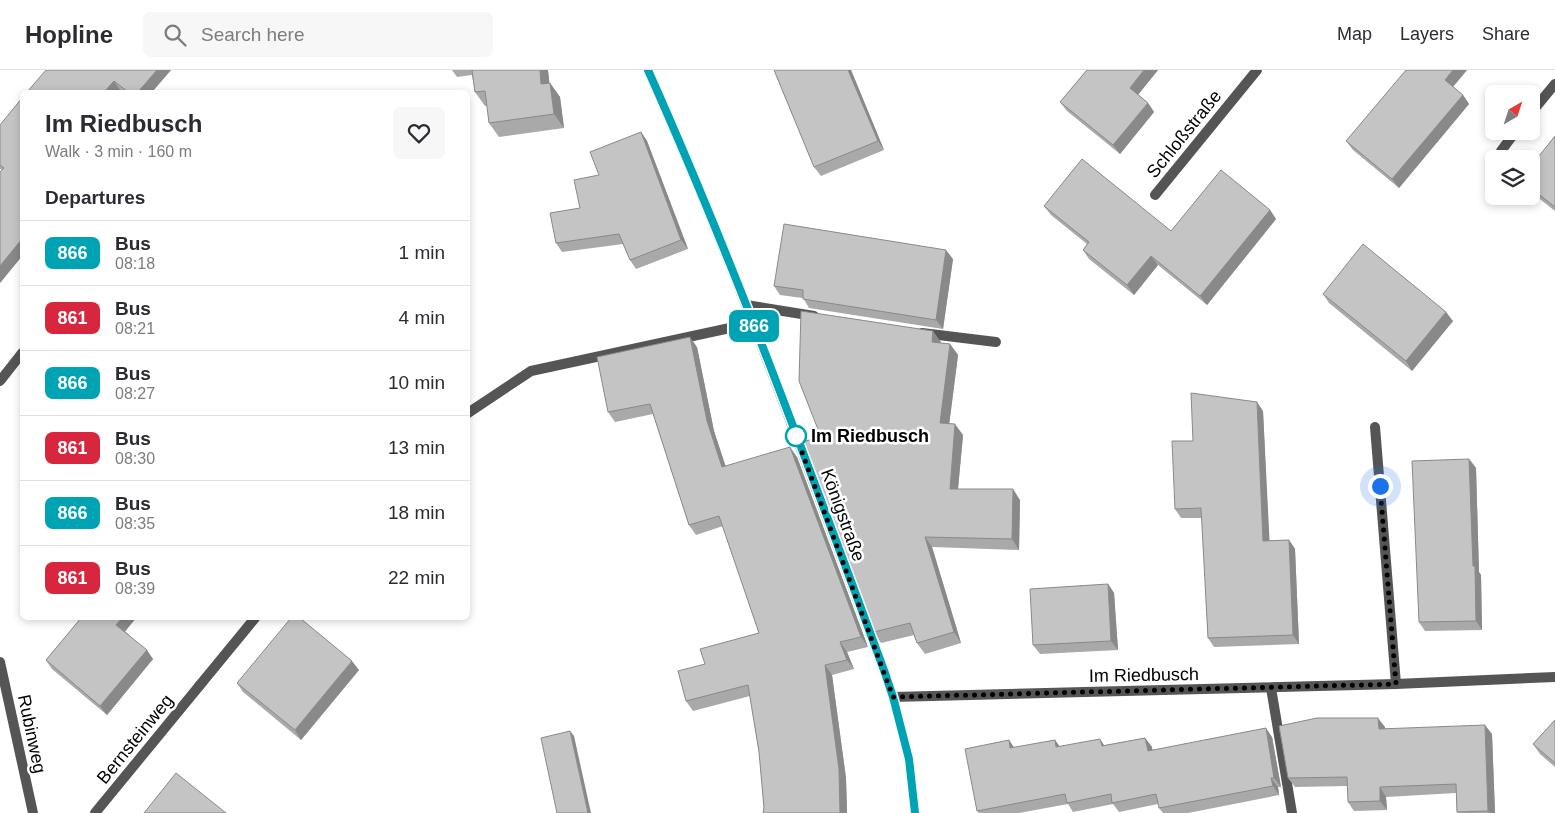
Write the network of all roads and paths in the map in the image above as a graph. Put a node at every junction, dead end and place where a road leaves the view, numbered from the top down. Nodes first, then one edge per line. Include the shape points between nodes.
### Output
1 (648, 70) edge
2 (1257, 70) edge
3 (1555, 84) edge
4 (1540, 102) edge
5 (1155, 194) dead end
6 (746, 305) junction
7 (826, 318) edge
8 (753, 323) junction
9 (913, 331) edge
10 (996, 342) dead end
11 (20, 356) edge
12 (0, 381) edge
13 (470, 411) edge
14 (1375, 427) dead end
15 (253, 620) edge
16 (0, 662) edge
17 (1555, 677) edge
18 (1396, 684) junction
19 (1271, 688) junction
20 (893, 697) junction
21 (33, 813) edge
22 (95, 813) edge
23 (915, 813) edge
24 (1292, 813) edge

1 - 6 street, Königstraße
2 - 5 street, Schloßstraße
3 - 4 street
6 - 7 street
6 - 8 street, Königstraße
8 - 13 street via 531,371
8 - 20 street, Königstraße
9 - 10 street
11 - 12 street
14 - 18 street
15 - 22 street, Bernsteinweg
16 - 21 street, Rubinweg
17 - 18 street, Im Riedbusch
18 - 19 street, Im Riedbusch
19 - 20 street, Im Riedbusch
19 - 24 street
20 - 23 street, Königstraße via 909,759

